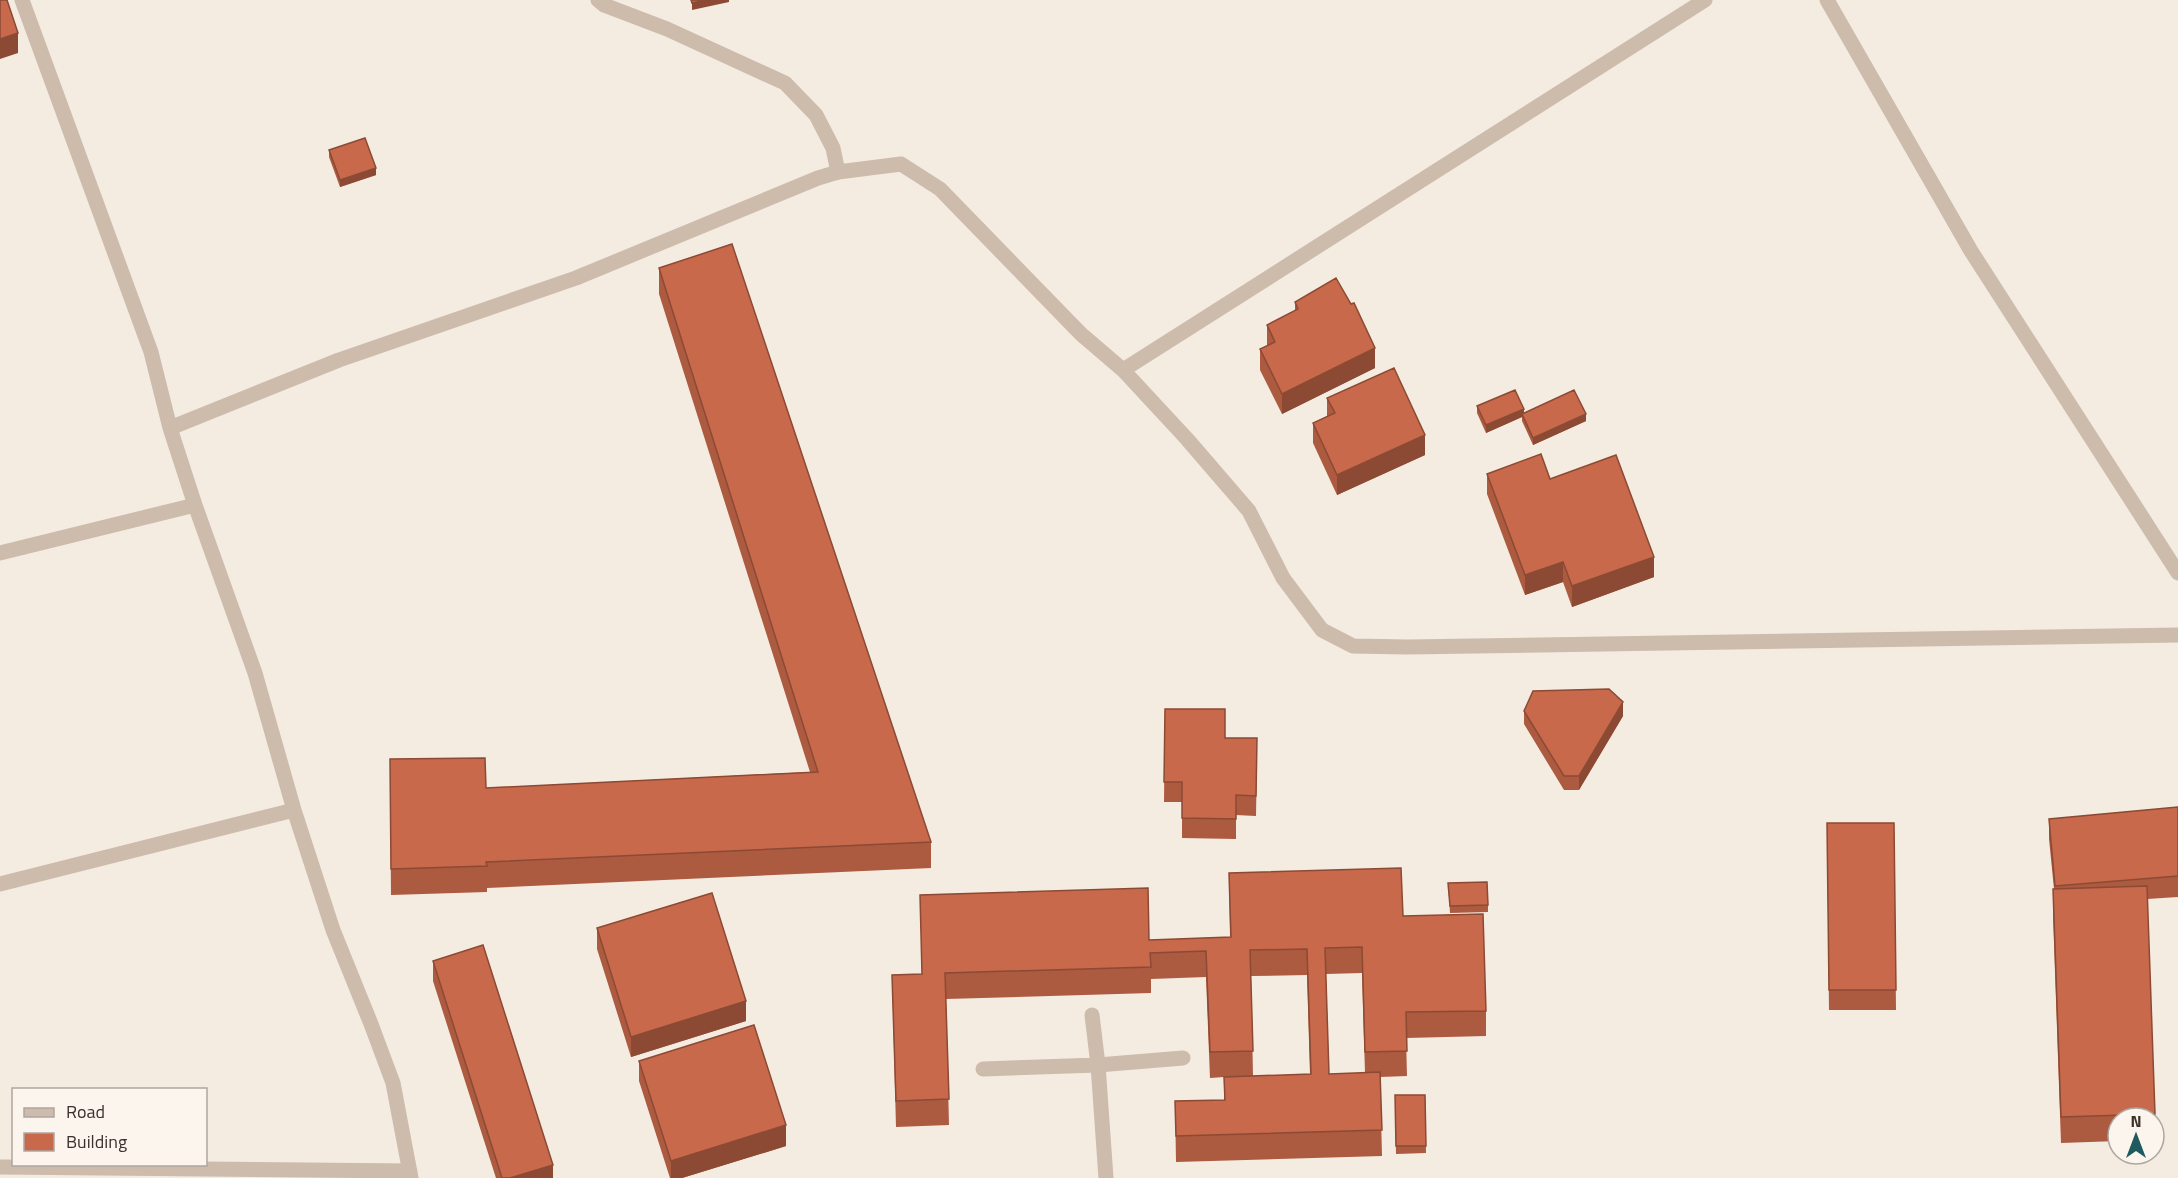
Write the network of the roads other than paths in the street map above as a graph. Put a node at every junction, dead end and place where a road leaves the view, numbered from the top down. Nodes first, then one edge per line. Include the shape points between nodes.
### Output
1 (22, 0) edge
2 (598, 0) edge
3 (1705, 0) edge
4 (1827, 0) edge
5 (838, 172) junction
6 (1123, 370) junction
7 (170, 428) junction
8 (195, 505) junction
9 (0, 553) edge
10 (2178, 573) edge
11 (2178, 635) edge
12 (294, 810) junction
13 (0, 884) edge
14 (1092, 1015) dead end
15 (1183, 1058) dead end
16 (1098, 1065) junction
17 (983, 1069) dead end
18 (0, 1167) edge
19 (411, 1175) edge
20 (1106, 1178) edge

1 - 7 street via 140,320
2 - 5 street via 785,83 816,115 833,148
3 - 6 street
4 - 10 street via 1971,251
5 - 6 street via 901,164 940,189 1081,334
5 - 7 street via 576,278 339,360
6 - 11 street via 1249,511 1283,578 1322,630 1353,646
7 - 8 street
8 - 9 street
8 - 12 street via 255,673
12 - 13 street
12 - 19 street via 333,930 393,1083
14 - 16 street
15 - 16 street
16 - 17 street
16 - 20 street
18 - 19 street

